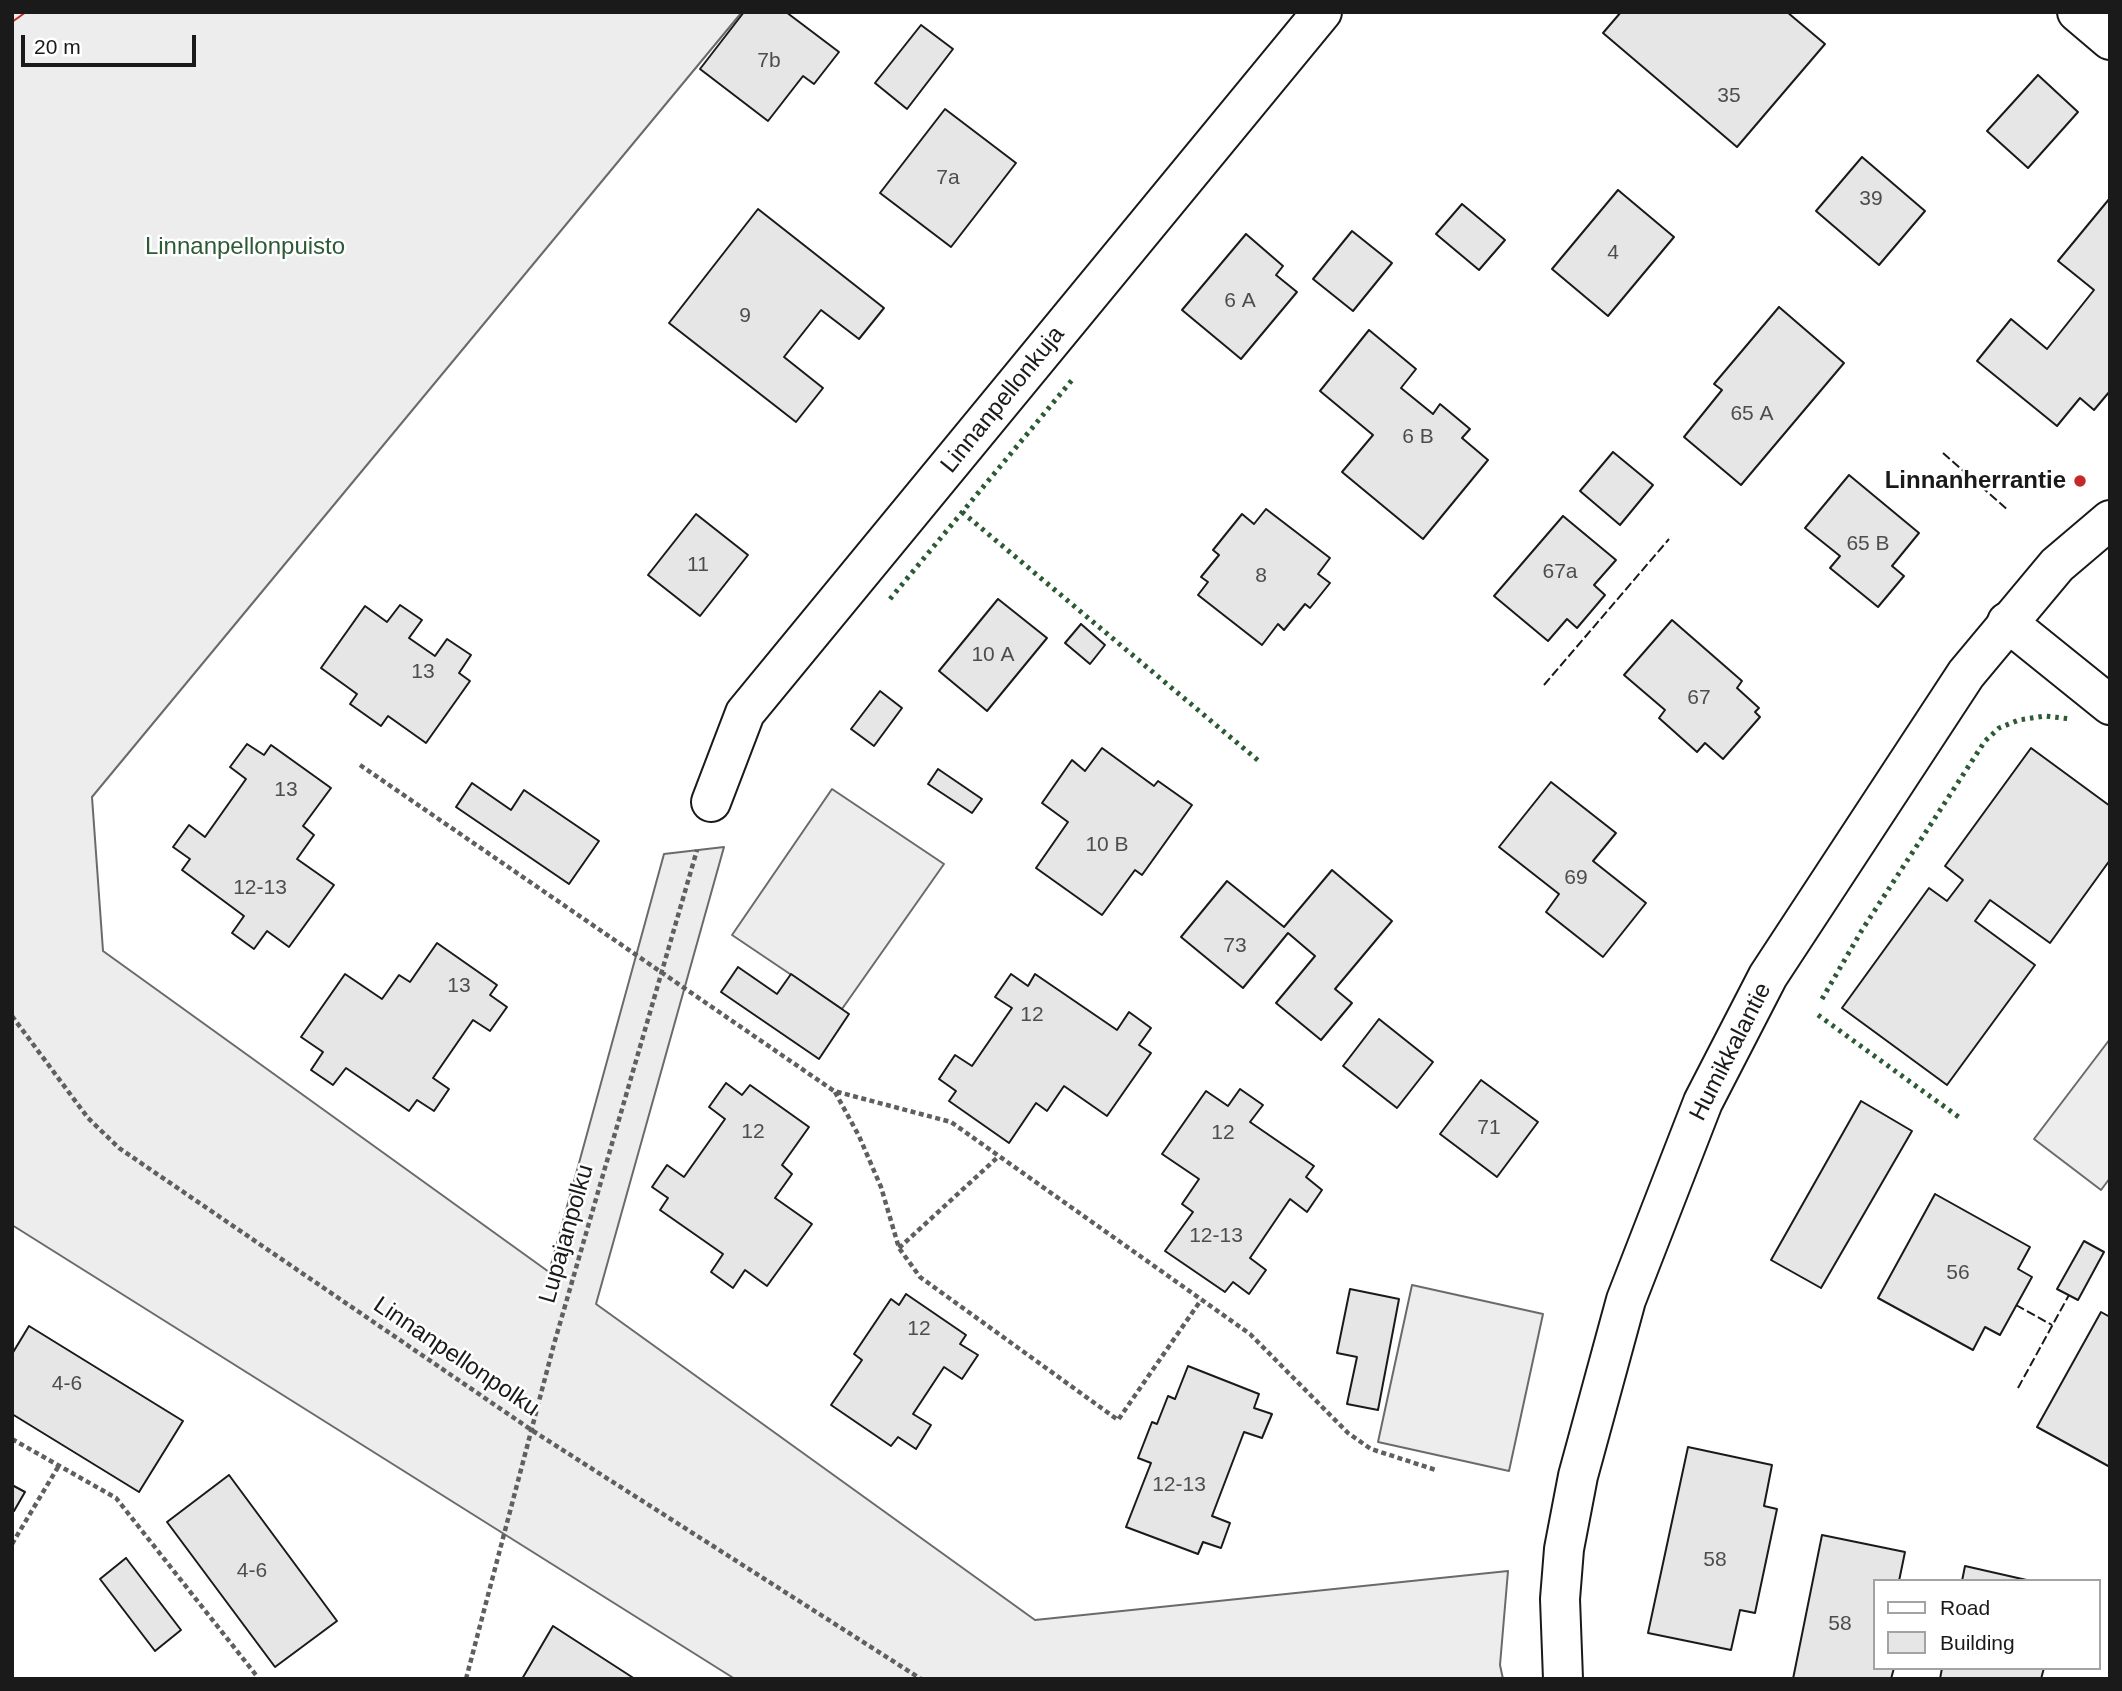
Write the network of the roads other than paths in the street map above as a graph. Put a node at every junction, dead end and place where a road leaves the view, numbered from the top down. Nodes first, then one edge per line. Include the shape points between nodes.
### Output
1 (1322, 12) edge
2 (2077, 12) edge
3 (2110, 40) edge
4 (2110, 520) edge
5 (2007, 622) junction
6 (2110, 705) edge
7 (711, 802) road end
8 (1563, 1679) edge

1 - 7 street, Linnanpellonkuja via 745,713
2 - 3 street
4 - 5 street, Humikkalantie via 2057,565
5 - 6 street
5 - 8 street, Humikkalantie via 1899,773 1776,965 1703,1102 1626,1300 1578,1476 1560,1599

